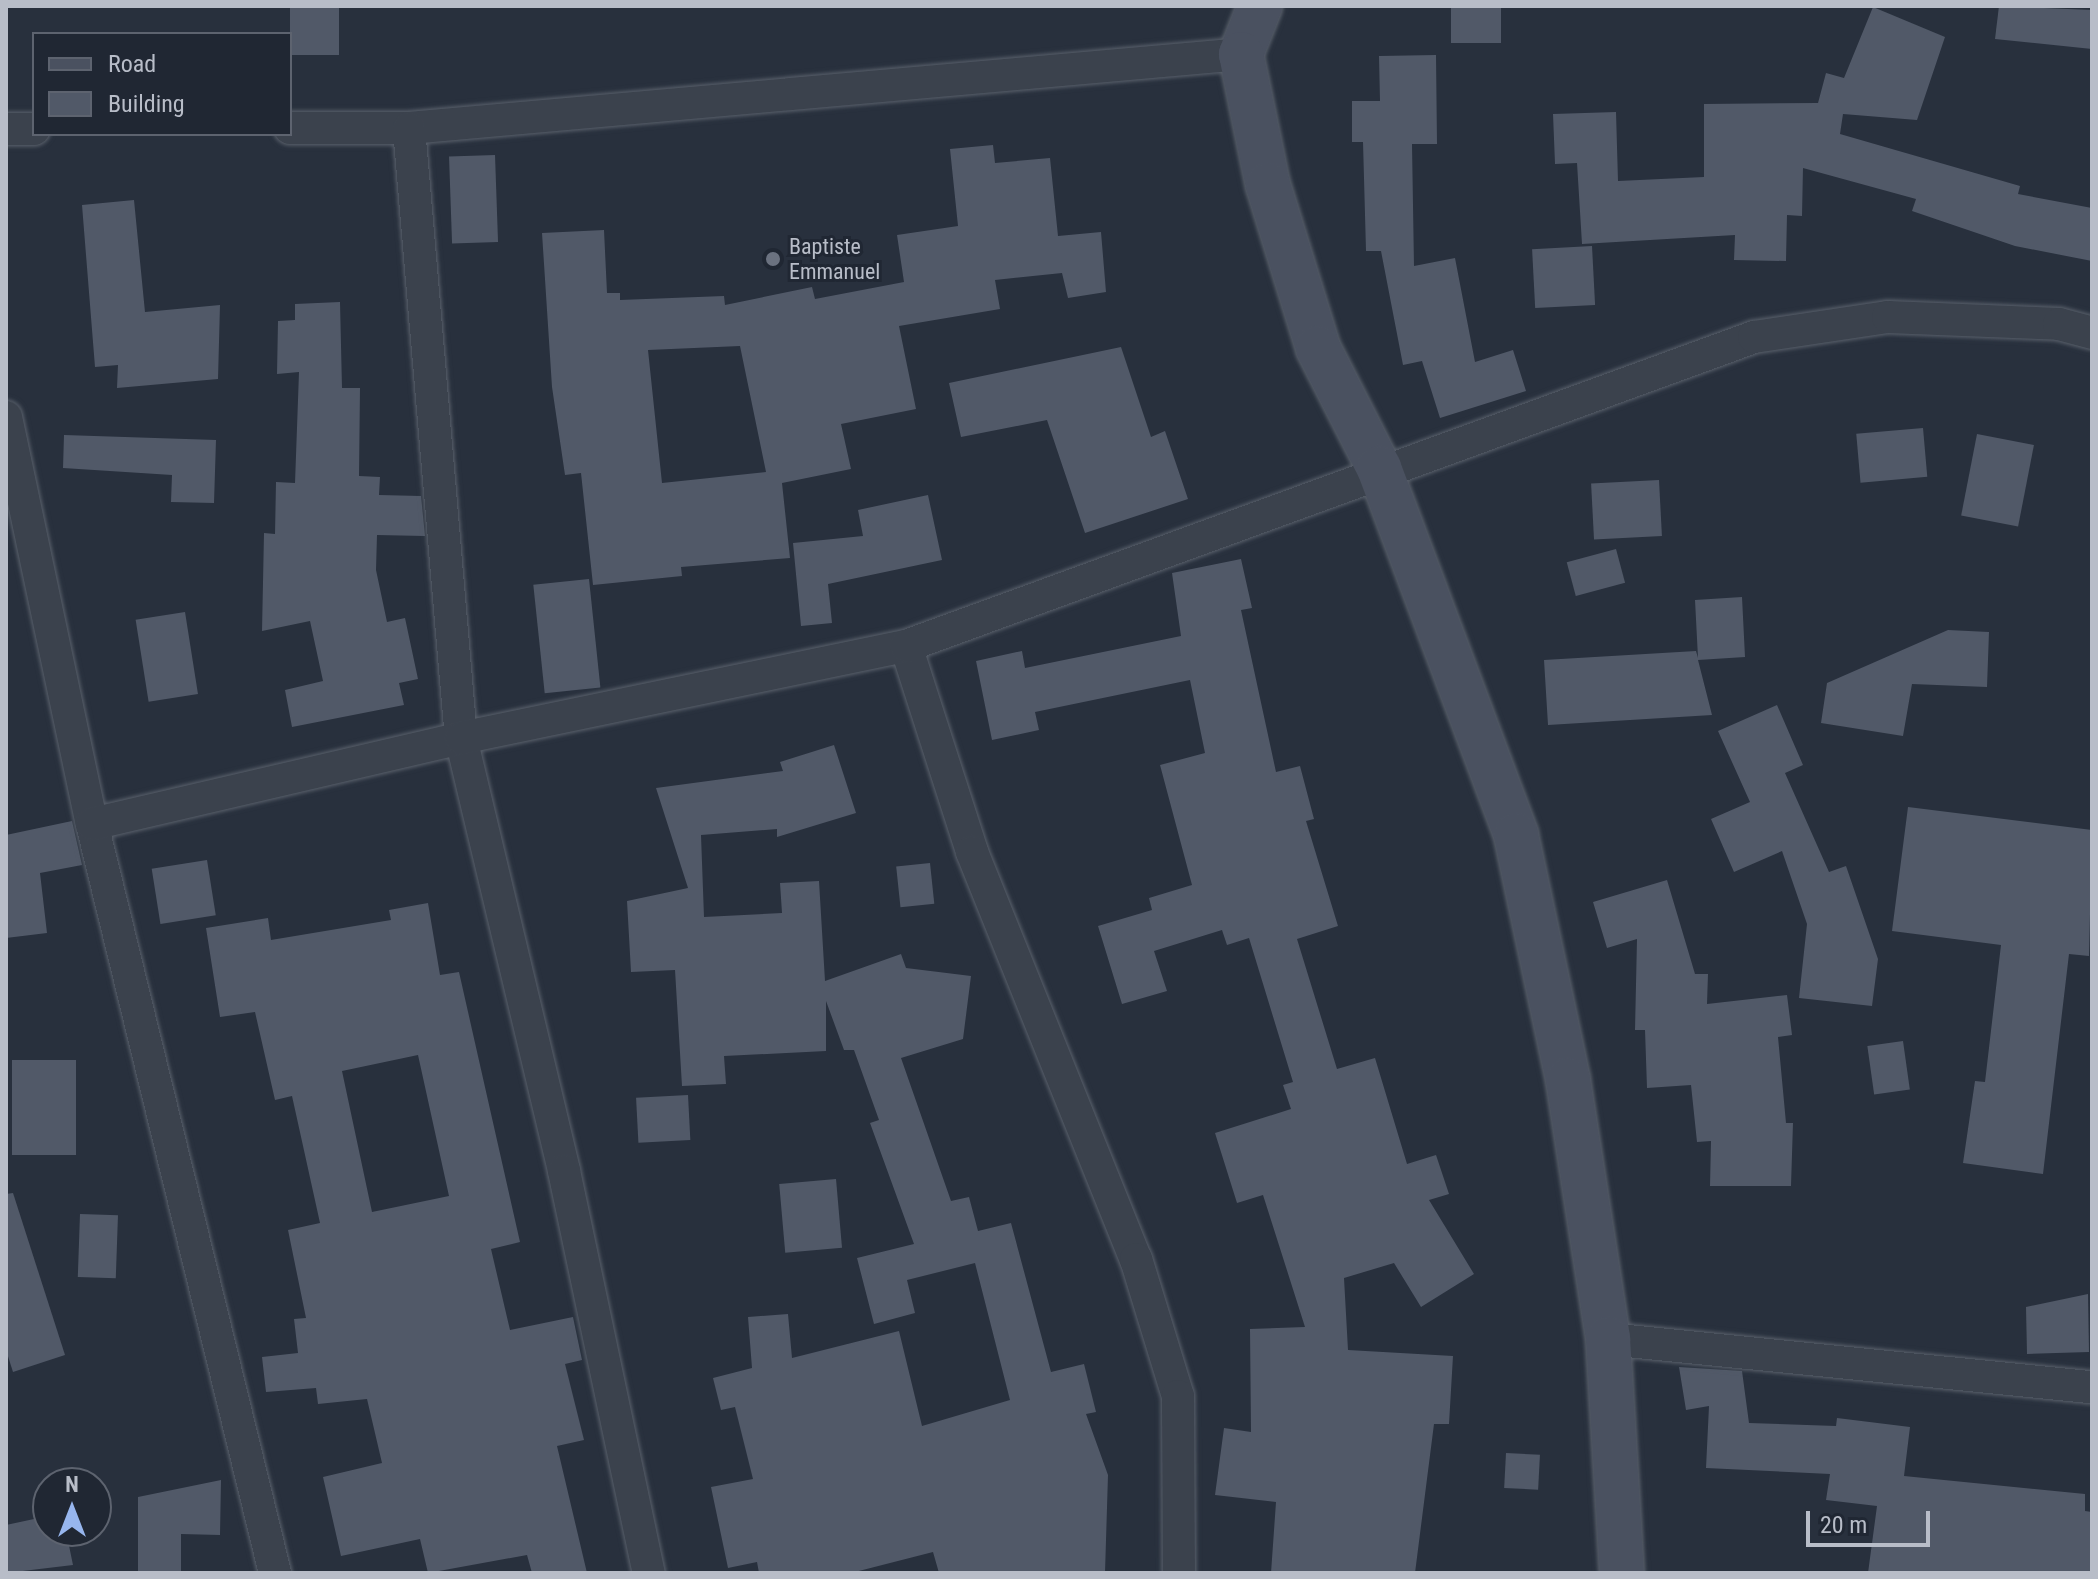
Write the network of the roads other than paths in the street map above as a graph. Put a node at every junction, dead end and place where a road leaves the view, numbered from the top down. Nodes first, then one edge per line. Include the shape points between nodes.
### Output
1 (1260, 6) edge
2 (1241, 54) junction
3 (292, 128) edge
4 (409, 128) junction
5 (6, 129) edge
6 (32, 129) edge
7 (2092, 333) edge
8 (6, 417) edge
9 (1379, 468) junction
10 (906, 646) junction
11 (461, 738) junction
12 (92, 824) junction
13 (1608, 1339) junction
14 (2092, 1387) edge
15 (275, 1573) edge
16 (649, 1573) edge
17 (1179, 1573) edge
18 (1622, 1573) edge

1 - 2 street
2 - 4 street
2 - 9 street via 1268,185 1318,348
3 - 4 street
4 - 11 street
5 - 6 street
7 - 9 street via 2059,324 1888,317 1754,337
8 - 12 street
9 - 10 street
9 - 13 street via 1516,835 1568,1080
10 - 11 street
10 - 17 street via 972,852 1136,1259 1178,1396
11 - 12 street
11 - 16 street via 564,1171
12 - 15 street
13 - 14 street
13 - 18 street

